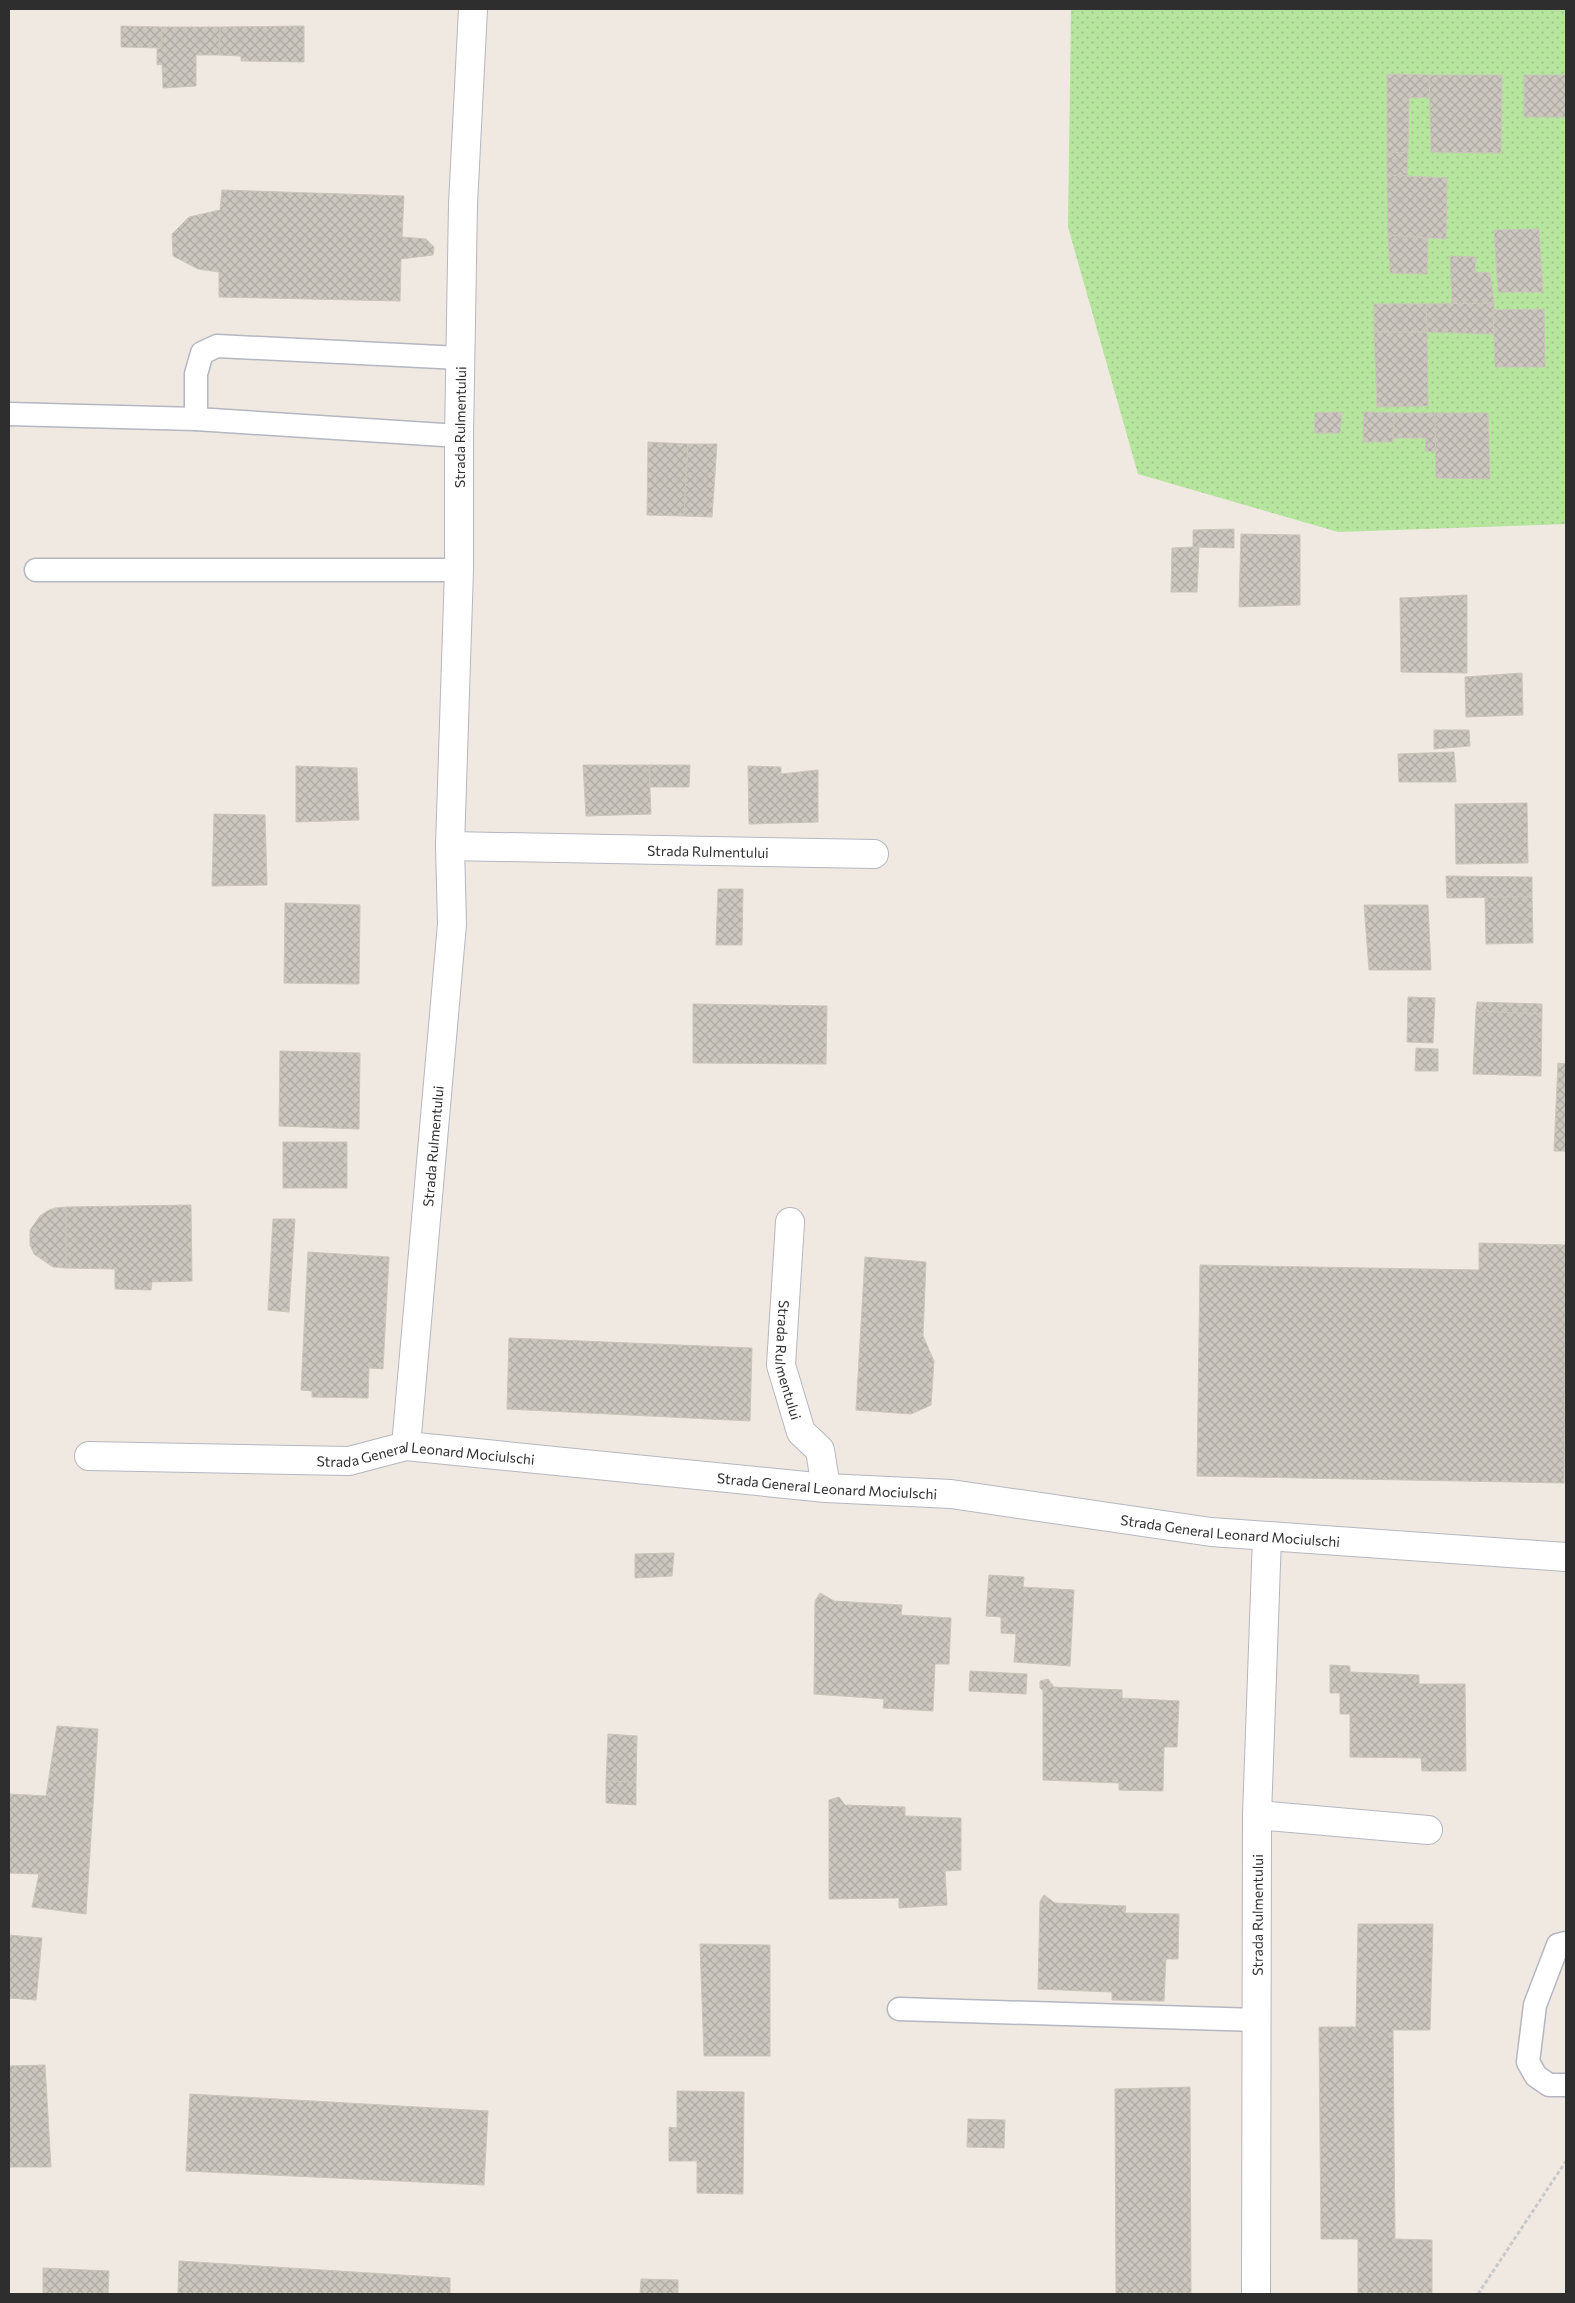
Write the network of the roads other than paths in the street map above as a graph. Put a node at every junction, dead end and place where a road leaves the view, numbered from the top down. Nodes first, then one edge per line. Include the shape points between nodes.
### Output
1 (473, 9) edge
2 (460, 358) junction
3 (9, 414) edge
4 (196, 419) junction
5 (459, 436) junction
6 (36, 570) dead end
7 (459, 570) junction
8 (450, 846) junction
9 (874, 854) dead end
10 (790, 1222) dead end
11 (406, 1446) junction
12 (89, 1456) dead end
13 (826, 1488) junction
14 (1266, 1537) junction
15 (1566, 1557) edge
16 (1257, 1815) junction
17 (1428, 1830) dead end
18 (1566, 1943) edge
19 (899, 2009) dead end
20 (1257, 2020) junction
21 (1566, 2085) edge
22 (1256, 2294) edge

1 - 2 street, Strada Rulmentului via 463,204
2 - 4 lane via 217,346 202,353 196,374
2 - 5 street, Strada Rulmentului
3 - 4 lane
4 - 5 lane
5 - 7 street, Strada Rulmentului
6 - 7 lane
7 - 8 street, Strada Rulmentului
8 - 9 street, Strada Rulmentului
8 - 11 street, Strada Rulmentului via 452,924
10 - 13 street, Strada Rulmentului via 781,1365 801,1432 820,1450
11 - 12 street, Strada General Leonard Mociulschi via 349,1461
11 - 13 street, Strada General Leonard Mociulschi
13 - 14 street, Strada General Leonard Mociulschi via 951,1494
14 - 15 street, Strada General Leonard Mociulschi
14 - 16 street, Strada Rulmentului
16 - 17 street
16 - 20 street, Strada Rulmentului
18 - 21 lane via 1558,1945 1536,2005 1528,2062 1536,2076 1549,2085
19 - 20 lane
20 - 22 street, Strada Rulmentului

